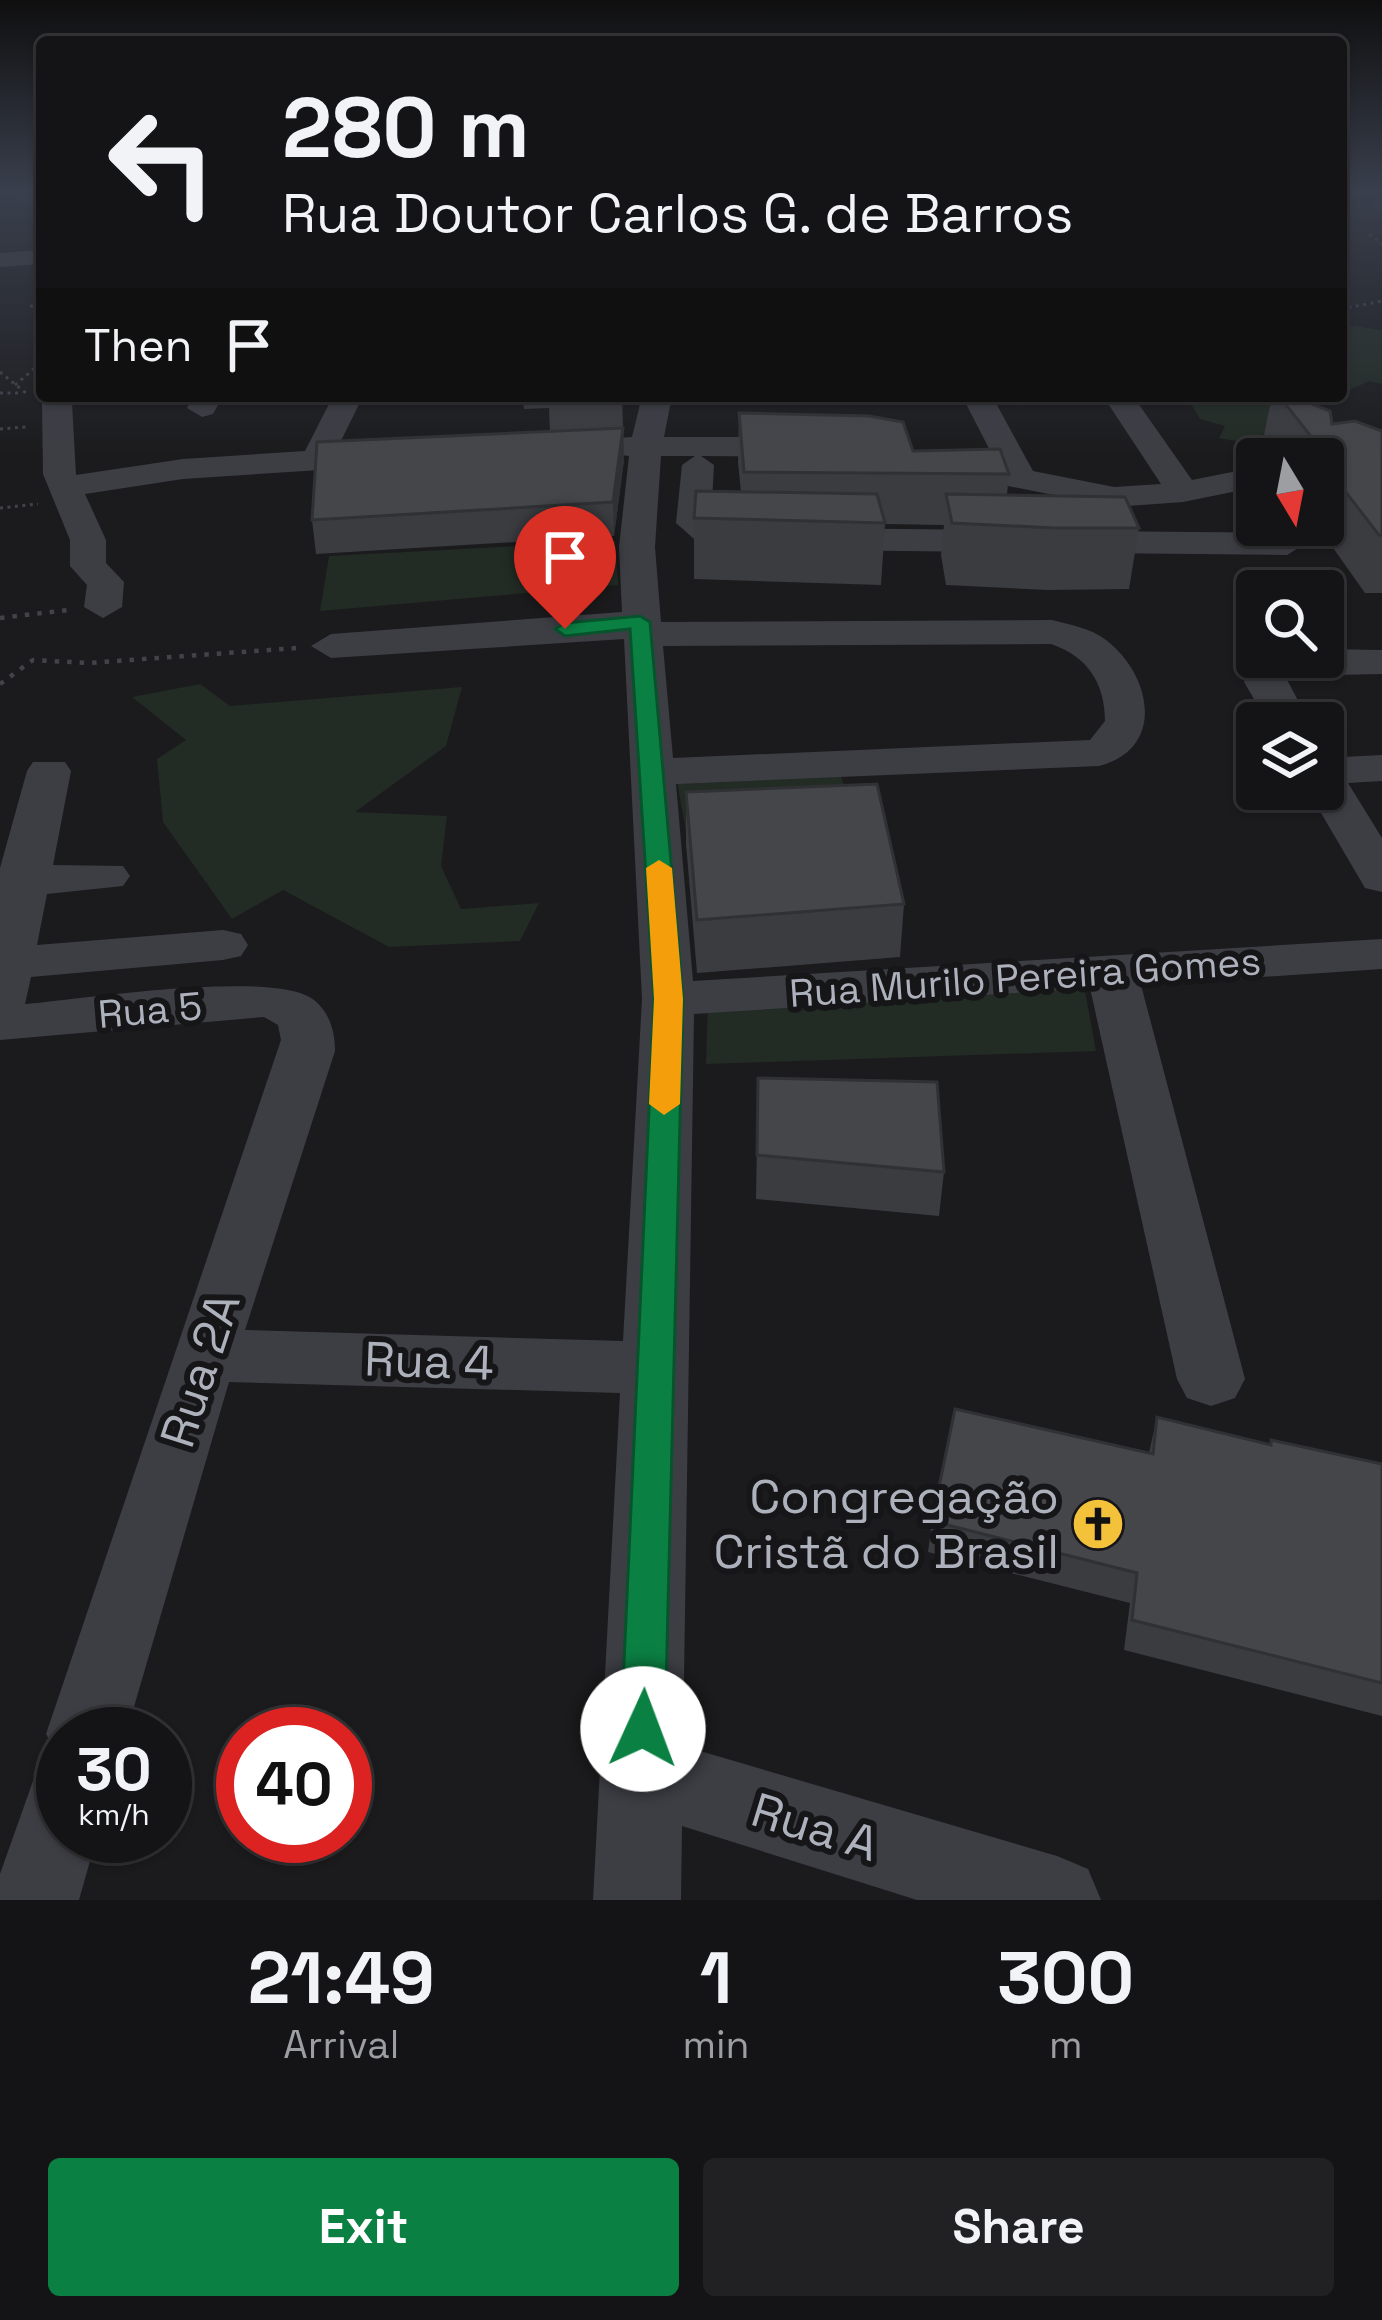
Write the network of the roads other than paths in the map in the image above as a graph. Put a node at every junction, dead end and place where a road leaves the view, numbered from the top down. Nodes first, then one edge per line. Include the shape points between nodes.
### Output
1 (41, 402) edge
2 (344, 402) edge
3 (980, 402) edge
4 (1122, 402) edge
5 (667, 435) edge
6 (581, 447) edge
7 (837, 448) edge
8 (406, 454) edge
9 (913, 457) edge
10 (319, 459) junction
11 (1236, 481) edge
12 (1022, 482) junction
13 (64, 487) junction
14 (1183, 492) junction
15 (1076, 498) junction
16 (1086, 543) junction
17 (1236, 544) edge
18 (103, 607) road end
19 (640, 628) junction
20 (331, 646) road end
21 (1382, 662) edge
22 (1276, 702) edge
23 (1382, 768) edge
24 (652, 772) junction
25 (1344, 773) edge
26 (30, 798) edge
27 (1343, 810) edge
28 (106, 876) dead end
29 (1382, 878) edge
30 (13, 882) edge
31 (223, 945) dead end
32 (1382, 954) edge
33 (1112, 972) junction
34 (3, 976) edge
35 (668, 999) junction
36 (298, 1010) joint
37 (0, 1023) edge
38 (204, 1355) junction
39 (654, 1368) junction
40 (1210, 1379) dead end
41 (94, 1707) edge
42 (641, 1774) junction
43 (47, 1863) edge
44 (35, 1900) edge
45 (637, 1900) edge
46 (1057, 1900) edge

1 - 13 street
2 - 10 street
3 - 12 street
4 - 14 street
5 - 6 street
5 - 7 street
5 - 16 street via 693,523 712,538
5 - 19 street via 637,548
8 - 10 street
9 - 12 street
10 - 13 street
11 - 14 street
12 - 15 street
13 - 18 street via 88,540 88,566 106,582
14 - 15 street
15 - 16 street
16 - 17 street
19 - 20 street
19 - 24 street
19 - 24 street via 1052,632 1097,652 1129,717 1118,746 1099,753
21 - 22 street via 1288,662 1265,670
23 - 25 street
24 - 35 street
26 - 30 street
27 - 29 street
28 - 30 street
30 - 34 street
31 - 34 street
32 - 33 street, Rua Murilo Pereira Gomes
33 - 35 street, Rua Murilo Pereira Gomes
33 - 40 street
35 - 39 street
36 - 37 street, Rua 5 via 269,1000
36 - 38 street, Rua 2A via 308,1052
38 - 39 street, Rua 4
38 - 41 street, Rua 2A
39 - 42 street
42 - 45 street
42 - 46 street, Rua A
43 - 44 street

